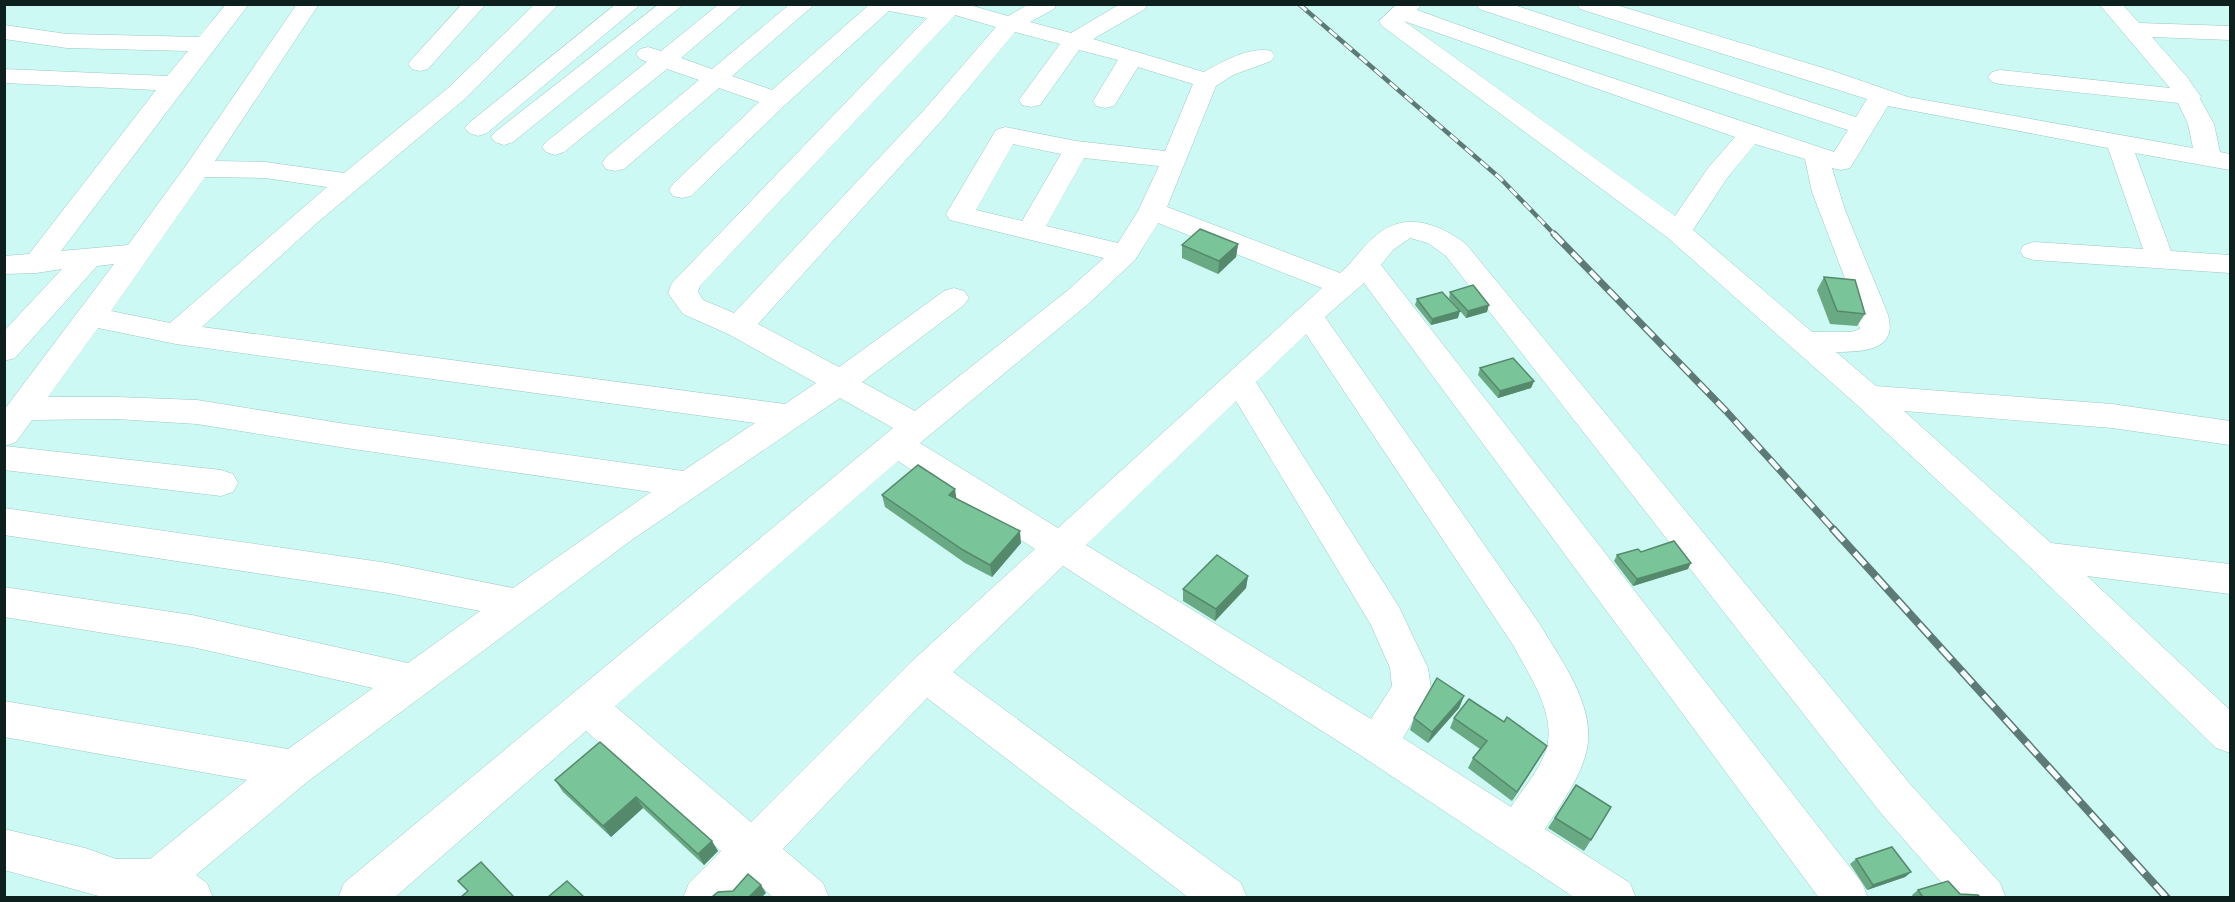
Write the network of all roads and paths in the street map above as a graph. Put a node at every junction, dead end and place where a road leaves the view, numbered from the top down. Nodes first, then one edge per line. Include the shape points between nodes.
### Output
1 (238, 4) edge
2 (308, 4) edge
3 (475, 4) edge
4 (548, 4) edge
5 (630, 4) edge
6 (673, 4) edge
7 (733, 4) edge
8 (804, 4) edge
9 (885, 4) edge
10 (1046, 4) edge
11 (1137, 4) edge
12 (1486, 4) edge
13 (1588, 4) edge
14 (2110, 4) edge
15 (949, 8) edge
16 (1406, 8) edge
17 (1010, 24) junction
18 (2134, 30) junction
19 (4, 32) edge
20 (2230, 33) edge
21 (1074, 41) junction
22 (206, 44) junction
23 (623, 45) junction
24 (1263, 56) dead end
25 (1132, 57) junction
26 (664, 60) junction
27 (420, 64) dead end
28 (4, 76) edge
29 (2000, 77) dead end
30 (717, 79) junction
31 (1207, 81) junction
32 (174, 84) junction
33 (1882, 95) junction
34 (2188, 97) junction
35 (776, 100) junction
36 (1031, 100) dead end
37 (1105, 101) dead end
38 (1863, 127) junction
39 (478, 128) dead end
40 (1751, 133) junction
41 (504, 137) dead end
42 (2118, 140) junction
43 (555, 147) dead end
44 (1076, 149) junction
45 (1817, 155) junction
46 (1175, 160) junction
47 (2219, 160) edge
48 (615, 163) dead end
49 (197, 169) junction
50 (350, 182) junction
51 (682, 190) dead end
52 (1152, 211) junction
53 (1030, 231) junction
54 (1678, 232) junction
55 (2034, 251) dead end
56 (137, 253) junction
57 (1125, 254) junction
58 (88, 258) junction
59 (2160, 259) junction
60 (36, 264) junction
61 (2230, 264) edge
62 (4, 265) edge
63 (1354, 275) junction
64 (954, 298) dead end
65 (1308, 315) junction
66 (92, 317) junction
67 (739, 327) junction
68 (176, 334) junction
69 (1804, 342) junction
70 (4, 351) edge
71 (1240, 381) junction
72 (839, 383) junction
73 (1868, 397) junction
74 (790, 416) junction
75 (9, 431) edge
76 (2230, 433) edge
77 (906, 435) junction
78 (221, 483) dead end
79 (686, 484) junction
80 (4, 520) edge
81 (1061, 545) junction
82 (2042, 556) junction
83 (2230, 579) edge
84 (4, 602) edge
85 (518, 604) junction
86 (925, 674) junction
87 (416, 681) junction
88 (586, 706) junction
89 (4, 719) edge
90 (2228, 728) edge
91 (1377, 744) junction
92 (293, 769) junction
93 (1517, 834) junction
94 (4, 849) edge
95 (752, 851) junction
96 (174, 889) edge
97 (360, 897) edge
98 (705, 897) edge
99 (807, 897) edge
100 (1225, 897) edge
101 (1614, 897) edge
102 (1846, 897) edge
103 (1984, 897) edge

1 - 22 street
2 - 49 street
3 - 27 street
4 - 50 street via 457,93
5 - 39 street
6 - 23 street
7 - 26 street
8 - 30 street
9 - 15 street
9 - 35 street
10 - 17 street
11 - 21 street
12 - 38 street
13 - 33 street
14 - 18 street
15 - 17 street
15 - 67 street via 686,283 685,300 693,307
16 - 40 street via 1526,57
16 - 54 street via 1390,21
17 - 21 street
17 - 67 street via 933,115
18 - 20 street
18 - 34 street
19 - 22 street via 67,41
21 - 25 street
21 - 36 street
22 - 32 street
23 - 26 street
23 - 41 street
24 - 31 street
25 - 31 street
25 - 37 street
26 - 30 street
26 - 43 street
28 - 32 street
29 - 34 street
30 - 35 street
30 - 48 street
31 - 46 street
32 - 60 street
33 - 38 street
33 - 42 street via 1932,109
34 - 47 street
35 - 51 street
38 - 45 street via 1841,162
40 - 45 street
40 - 54 street via 1717,174
42 - 47 street
42 - 59 street
44 - 46 street
44 - 53 street
44 - 53 street via 1005,135 960,214
45 - 69 street via 1826,194 1876,325 1875,334 1864,340
46 - 52 street
49 - 50 street via 265,170
49 - 56 street
50 - 68 street
52 - 57 street
52 - 63 street
53 - 57 street
54 - 69 street
55 - 59 street
56 - 58 street
56 - 66 street
57 - 77 street via 1077,298
58 - 60 street
58 - 70 street
59 - 61 street
60 - 62 street
63 - 65 street
63 - 102 street
63 - 103 street via 1395,232 1409,228 1438,237 1456,250 1887,789
64 - 72 street
65 - 71 street
65 - 93 street via 1526,634 1552,682 1564,712 1568,742
66 - 68 street
66 - 75 street
67 - 72 street
68 - 74 street
69 - 73 street
71 - 81 street
71 - 91 street via 1386,618 1409,668 1412,689
72 - 74 street
72 - 77 street
73 - 76 street via 2112,416
73 - 82 street
74 - 79 street
75 - 78 street
75 - 79 street via 116,408 197,412
77 - 81 street
77 - 88 street
79 - 85 street
80 - 85 street via 388,578
81 - 86 street
81 - 91 street
82 - 83 street
82 - 90 street
84 - 87 street via 192,631
85 - 87 street
86 - 95 street
86 - 100 street
87 - 92 street
88 - 95 street
88 - 97 street
89 - 92 street
91 - 93 street
92 - 96 street via 219,827
93 - 101 street
94 - 96 street via 116,880
95 - 98 street
95 - 99 street

